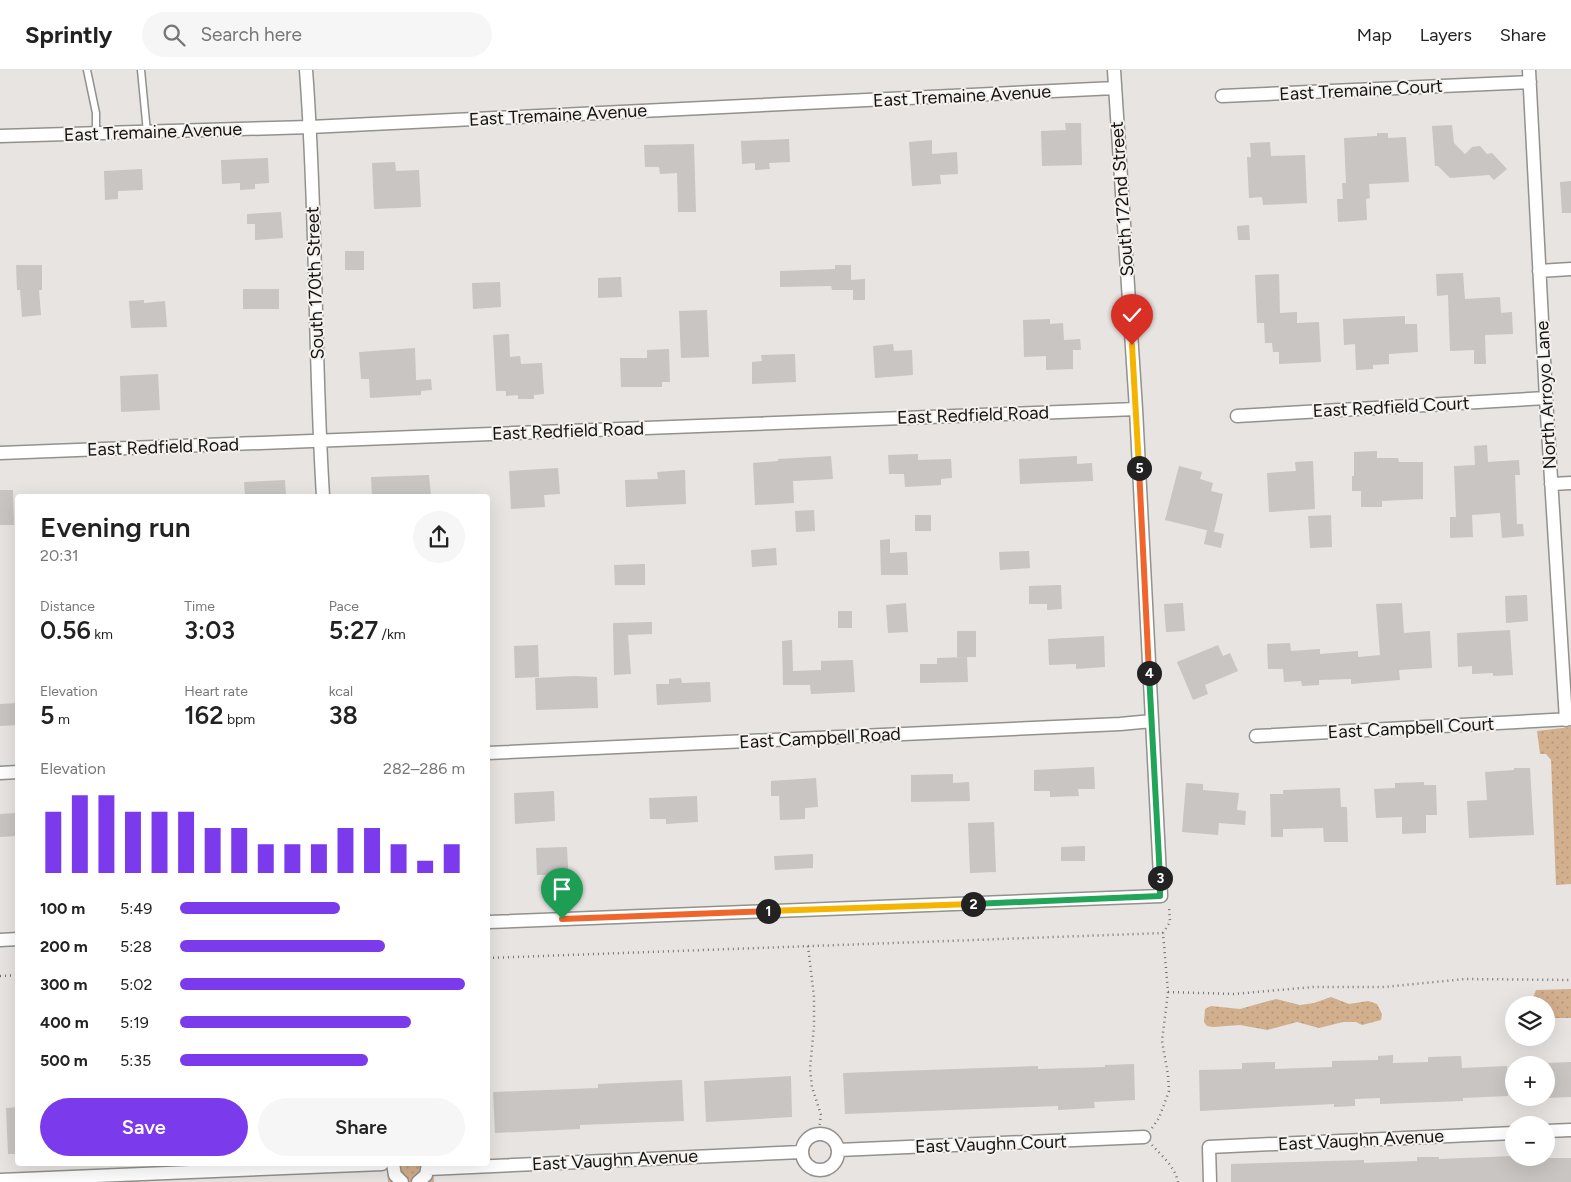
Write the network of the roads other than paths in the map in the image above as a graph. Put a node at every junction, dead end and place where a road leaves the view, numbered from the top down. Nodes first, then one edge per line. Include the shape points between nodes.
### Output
1 (87, 70) edge
2 (141, 70) edge
3 (306, 70) edge
4 (1114, 70) edge
5 (1530, 76) edge
6 (1116, 88) junction
7 (1222, 96) dead end
8 (310, 127) junction
9 (147, 132) junction
10 (96, 134) junction
11 (0, 136) edge
12 (1571, 269) edge
13 (1539, 271) junction
14 (1546, 398) junction
15 (1136, 409) junction
16 (1237, 416) dead end
17 (319, 441) junction
18 (0, 453) edge
19 (1571, 483) edge
20 (1551, 484) junction
21 (323, 494) edge
22 (1569, 720) edge
23 (1152, 721) junction
24 (1256, 736) dead end
25 (490, 753) edge
26 (0, 772) edge
27 (15, 772) edge
28 (490, 922) edge
29 (15, 939) edge
30 (0, 940) edge
31 (1571, 1130) edge
32 (1555, 1131) edge
33 (1505, 1133) edge
34 (1144, 1137) road end
35 (838, 1150) junction
36 (802, 1152) junction
37 (490, 1164) edge
38 (334, 1166) edge
39 (393, 1166) edge
40 (428, 1166) edge
41 (821, 1176) edge
42 (0, 1180) edge
43 (402, 1182) edge
44 (418, 1182) edge
45 (1210, 1182) edge

1 - 10 lane via 96,112
2 - 9 lane
3 - 8 street, South 170th Street
4 - 6 street, South 172nd Street
5 - 7 street, East Tremaine Court
5 - 13 street, North Arroyo Lane
6 - 8 street, East Tremaine Avenue
6 - 15 street, South 172nd Street
8 - 9 street, East Tremaine Avenue
8 - 17 street, South 170th Street
9 - 10 street, East Tremaine Avenue
10 - 11 street, East Tremaine Avenue
12 - 13 street
13 - 14 street, North Arroyo Lane
14 - 16 street, East Redfield Court
14 - 20 street, North Arroyo Lane
15 - 17 street, East Redfield Road
15 - 23 street, South 172nd Street
17 - 18 street, East Redfield Road
17 - 21 street, South 170th Street
19 - 20 street
20 - 22 street, North Arroyo Lane
22 - 24 street, East Campbell Court
23 - 25 street, East Campbell Road
23 - 28 street, South 172nd Street via 1160,896
26 - 27 street
29 - 30 street
31 - 32 street
33 - 45 street, East Vaughn Avenue via 1209,1147
34 - 35 street, East Vaughn Court
35 - 36 street via 831,1138 818,1134 807,1139
35 - 41 street via 837,1158
36 - 37 street, East Vaughn Avenue
36 - 41 street via 807,1164
38 - 42 street
39 - 43 street via 395,1175
40 - 44 street via 425,1177

